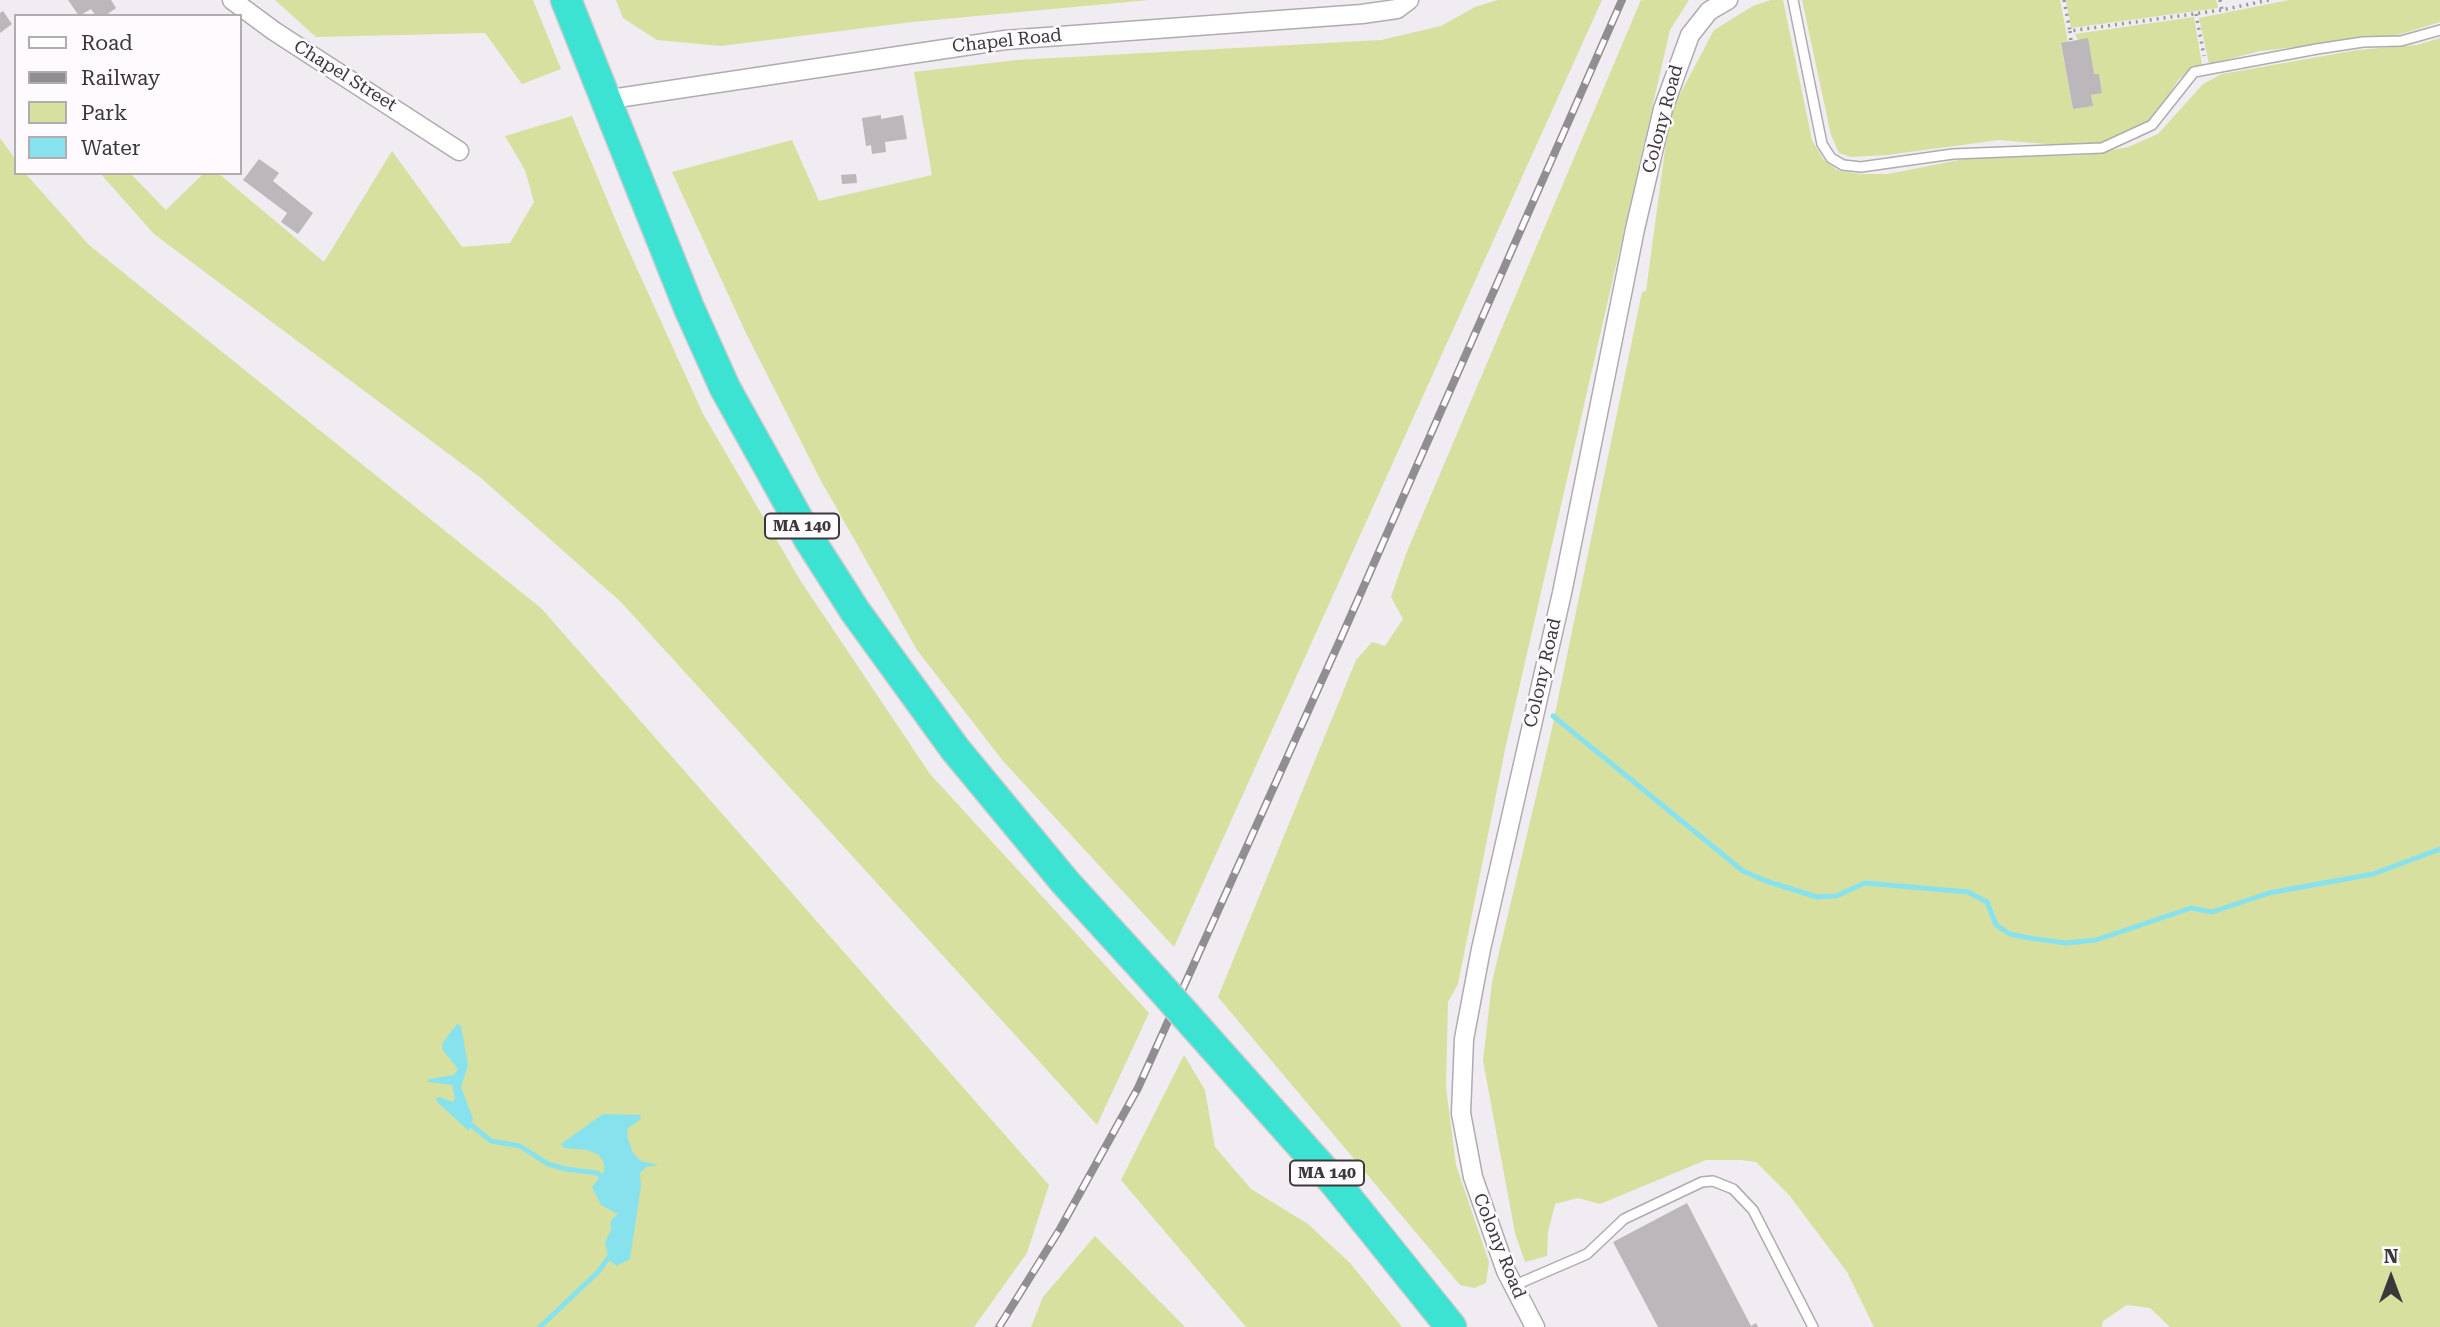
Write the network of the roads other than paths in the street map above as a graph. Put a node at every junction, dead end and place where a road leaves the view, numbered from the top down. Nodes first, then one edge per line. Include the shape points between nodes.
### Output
1 (232, 0) edge
2 (566, 0) edge
3 (1409, 0) edge
4 (1728, 0) edge
5 (1793, 0) edge
6 (2440, 30) edge
7 (604, 100) junction
8 (459, 151) dead end
9 (1513, 1286) junction
10 (1451, 1327) edge
11 (1535, 1327) edge
12 (1813, 1327) edge

1 - 8 street, Chapel Street
2 - 7 highway, MA 140
3 - 7 street, Chapel Road via 1396,9 1362,14 1005,40
4 - 9 street, Colony Road via 1703,17 1675,68 1659,122 1562,593 1466,1019 1460,1088 1466,1145 1489,1229
5 - 6 lane via 1822,144 1830,158 1843,165 1891,164 1953,153 2102,148 2152,125 2194,72 2363,42 2401,41
7 - 10 highway, MA 140, bridge via 688,308 726,388 809,538 890,661 955,749 1065,882 1336,1184
9 - 11 street, Colony Road
9 - 12 lane via 1587,1254 1624,1219 1713,1181 1732,1189 1753,1210

